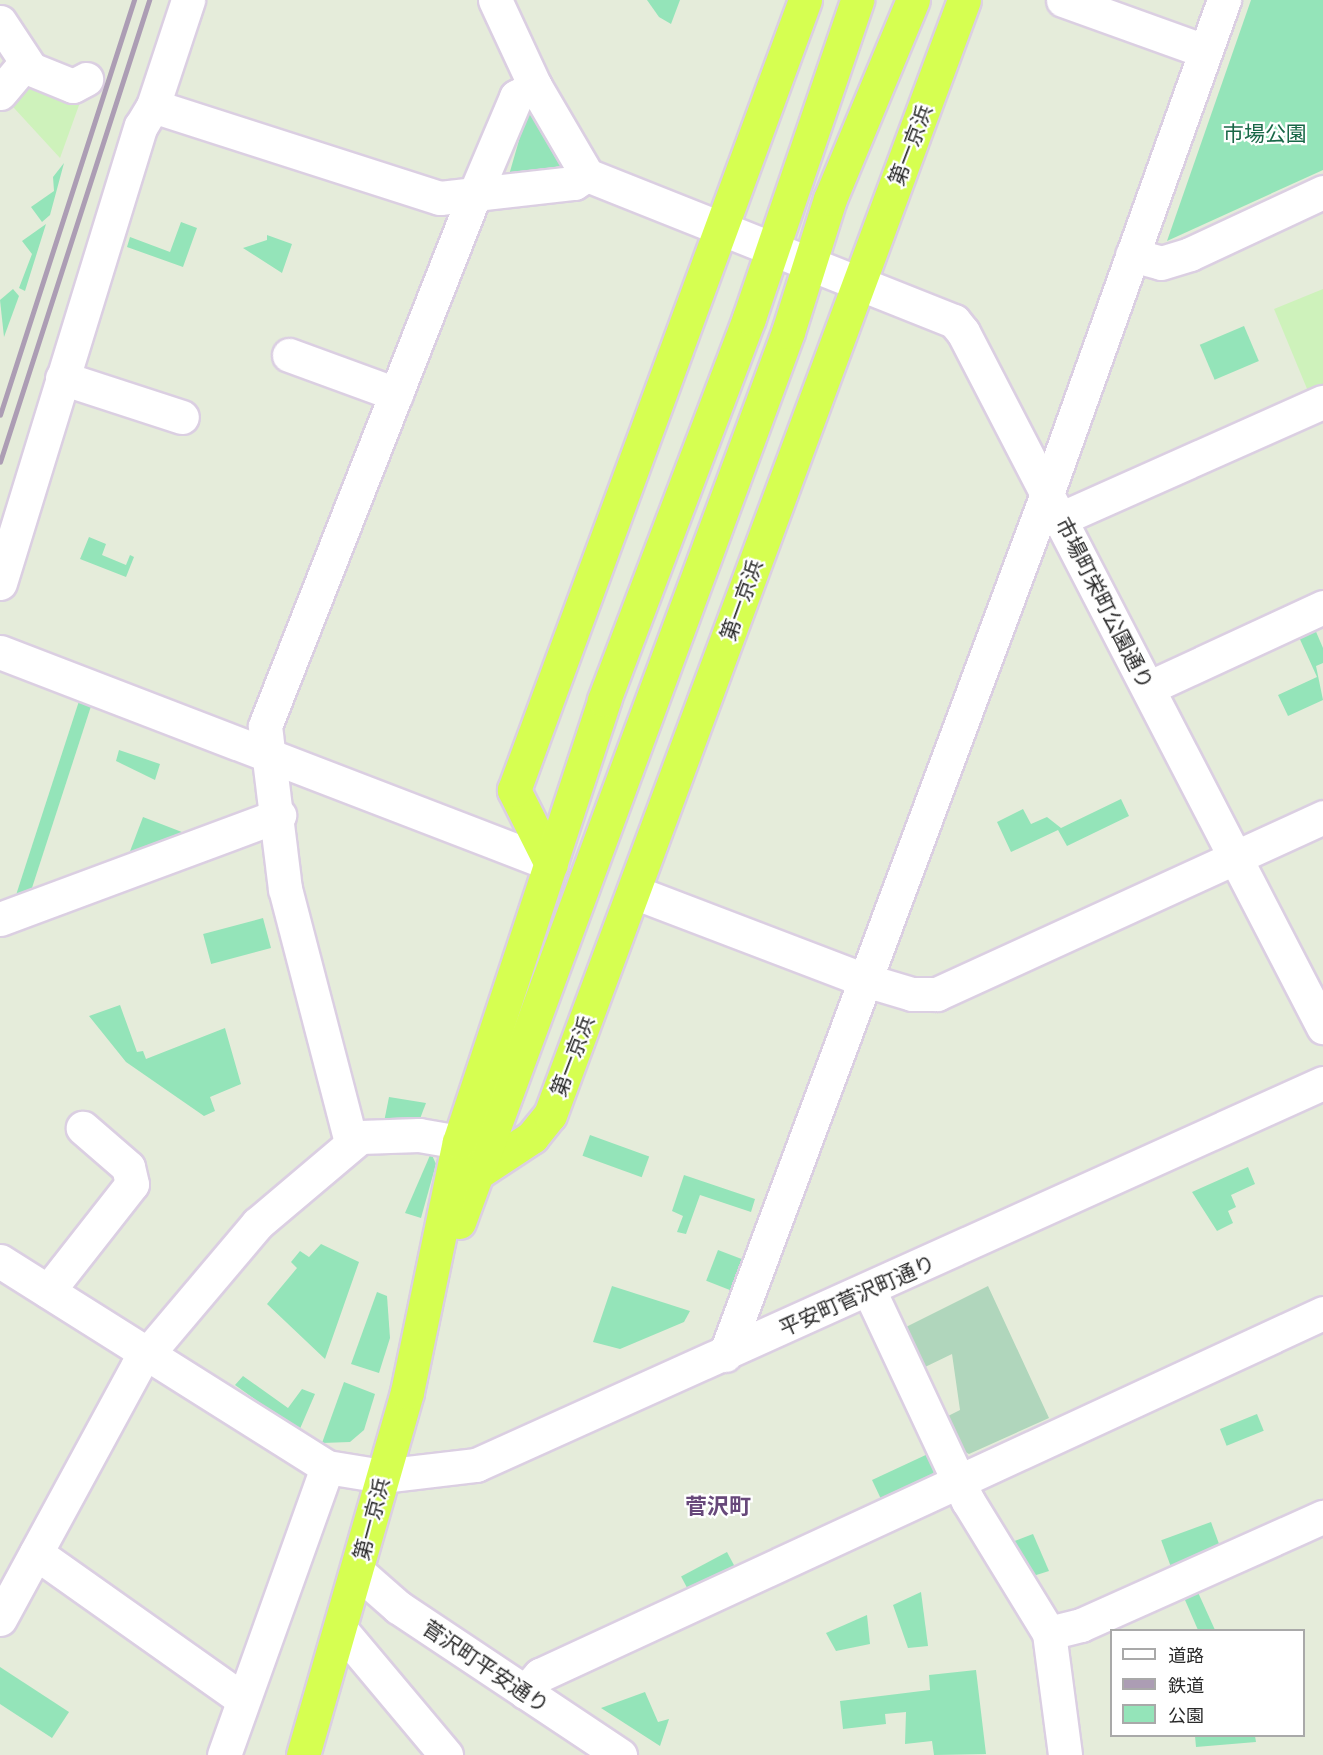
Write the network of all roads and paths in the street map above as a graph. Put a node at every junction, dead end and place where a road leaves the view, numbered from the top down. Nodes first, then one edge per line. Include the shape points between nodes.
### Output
1 (188, 0) edge
2 (495, 0) edge
3 (805, 0) edge
4 (857, 0) edge
5 (913, 0) edge
6 (964, 0) edge
7 (1063, 0) edge
8 (1224, 0) edge
9 (0, 21) edge
10 (1205, 51) junction
11 (26, 62) junction
12 (86, 79) dead end
13 (535, 86) junction
14 (0, 93) edge
15 (153, 106) junction
16 (587, 175) junction
17 (1323, 192) edge
18 (474, 195) junction
19 (720, 230) junction
20 (771, 250) junction
21 (1132, 255) junction
22 (809, 265) junction
23 (858, 283) junction
24 (289, 355) dead end
25 (62, 378) junction
26 (396, 394) junction
27 (1323, 402) edge
28 (182, 417) dead end
29 (1055, 504) junction
30 (0, 583) edge
31 (1323, 607) edge
32 (0, 652) edge
33 (1148, 688) junction
34 (265, 751) junction
35 (279, 815) junction
36 (1323, 818) edge
37 (1237, 858) junction
38 (551, 864) junction
39 (634, 892) junction
40 (0, 919) edge
41 (865, 981) junction
42 (1323, 1027) edge
43 (1323, 1083) edge
44 (82, 1128) dead end
45 (351, 1142) junction
46 (459, 1142) junction
47 (479, 1172) junction
48 (0, 1261) edge
49 (434, 1282) junction
50 (869, 1290) junction
51 (48, 1291) junction
52 (1323, 1313) edge
53 (152, 1353) junction
54 (724, 1355) junction
55 (327, 1467) junction
56 (382, 1476) junction
57 (958, 1480) junction
58 (1323, 1517) edge
59 (36, 1554) junction
60 (357, 1571) junction
61 (0, 1619) edge
62 (342, 1631) junction
63 (1049, 1633) junction
64 (525, 1692) junction
65 (241, 1698) junction
66 (224, 1755) edge
67 (303, 1755) edge
68 (446, 1755) edge
69 (620, 1755) edge
70 (1065, 1755) edge

1 - 15 street
2 - 13 street
3 - 19 highway
4 - 20 highway, 第一京浜
5 - 22 highway, 第一京浜 via 830,199
6 - 23 highway, 第一京浜
7 - 10 street
8 - 10 street
9 - 11 street
10 - 21 street
11 - 12 street via 73,86
11 - 14 street
13 - 16 street
13 - 18 street via 516,97
15 - 18 street via 440,198
15 - 25 street via 141,126
16 - 18 street via 574,183
16 - 19 street, 市場町栄町公園通り
17 - 21 street via 1180,257 1161,263
18 - 26 street
19 - 20 street, 市場町栄町公園通り
19 - 38 highway via 514,790
20 - 22 street, 市場町栄町公園通り
20 - 38 highway, 第一京浜 via 604,700
21 - 29 street
22 - 23 street, 市場町栄町公園通り
22 - 47 highway, 第一京浜
23 - 29 street, 市場町栄町公園通り via 954,321
23 - 39 highway, 第一京浜
24 - 26 street
25 - 28 street
25 - 30 street
26 - 34 street via 265,726
27 - 29 street
29 - 33 street, 市場町栄町公園通り
29 - 41 street
31 - 33 street
32 - 34 street
33 - 37 street, 市場町栄町公園通り
34 - 35 street
34 - 38 street
35 - 40 street
35 - 45 street via 285,889
36 - 37 street
37 - 41 street via 937,994 912,994
37 - 42 street, 市場町栄町公園通り
38 - 46 highway, 第一京浜
39 - 41 street
39 - 47 highway, 第一京浜 via 550,1114 532,1137
41 - 54 street
43 - 50 street, 平安町菅沢町通り
44 - 51 street via 128,1167 132,1184
45 - 46 street via 419,1135
45 - 53 street via 257,1224
46 - 49 highway, 第一京浜
47 - 49 highway, 第一京浜
48 - 51 street
49 - 56 highway, 第一京浜
50 - 54 street, 平安町菅沢町通り
50 - 57 street
51 - 53 street
52 - 57 street
53 - 55 street
53 - 59 street via 138,1365
54 - 56 street, 平安町菅沢町通り via 476,1465
55 - 56 street, 平安町菅沢町通り
55 - 65 street
56 - 60 highway, 第一京浜
57 - 63 street
57 - 64 street via 540,1675
58 - 63 street via 1081,1624
59 - 61 street
59 - 65 street
60 - 62 highway, 第一京浜
60 - 64 street, 菅沢町平安通り via 399,1607
62 - 67 highway, 第一京浜
62 - 68 street
63 - 70 street
64 - 69 street, 菅沢町平安通り
65 - 66 street

